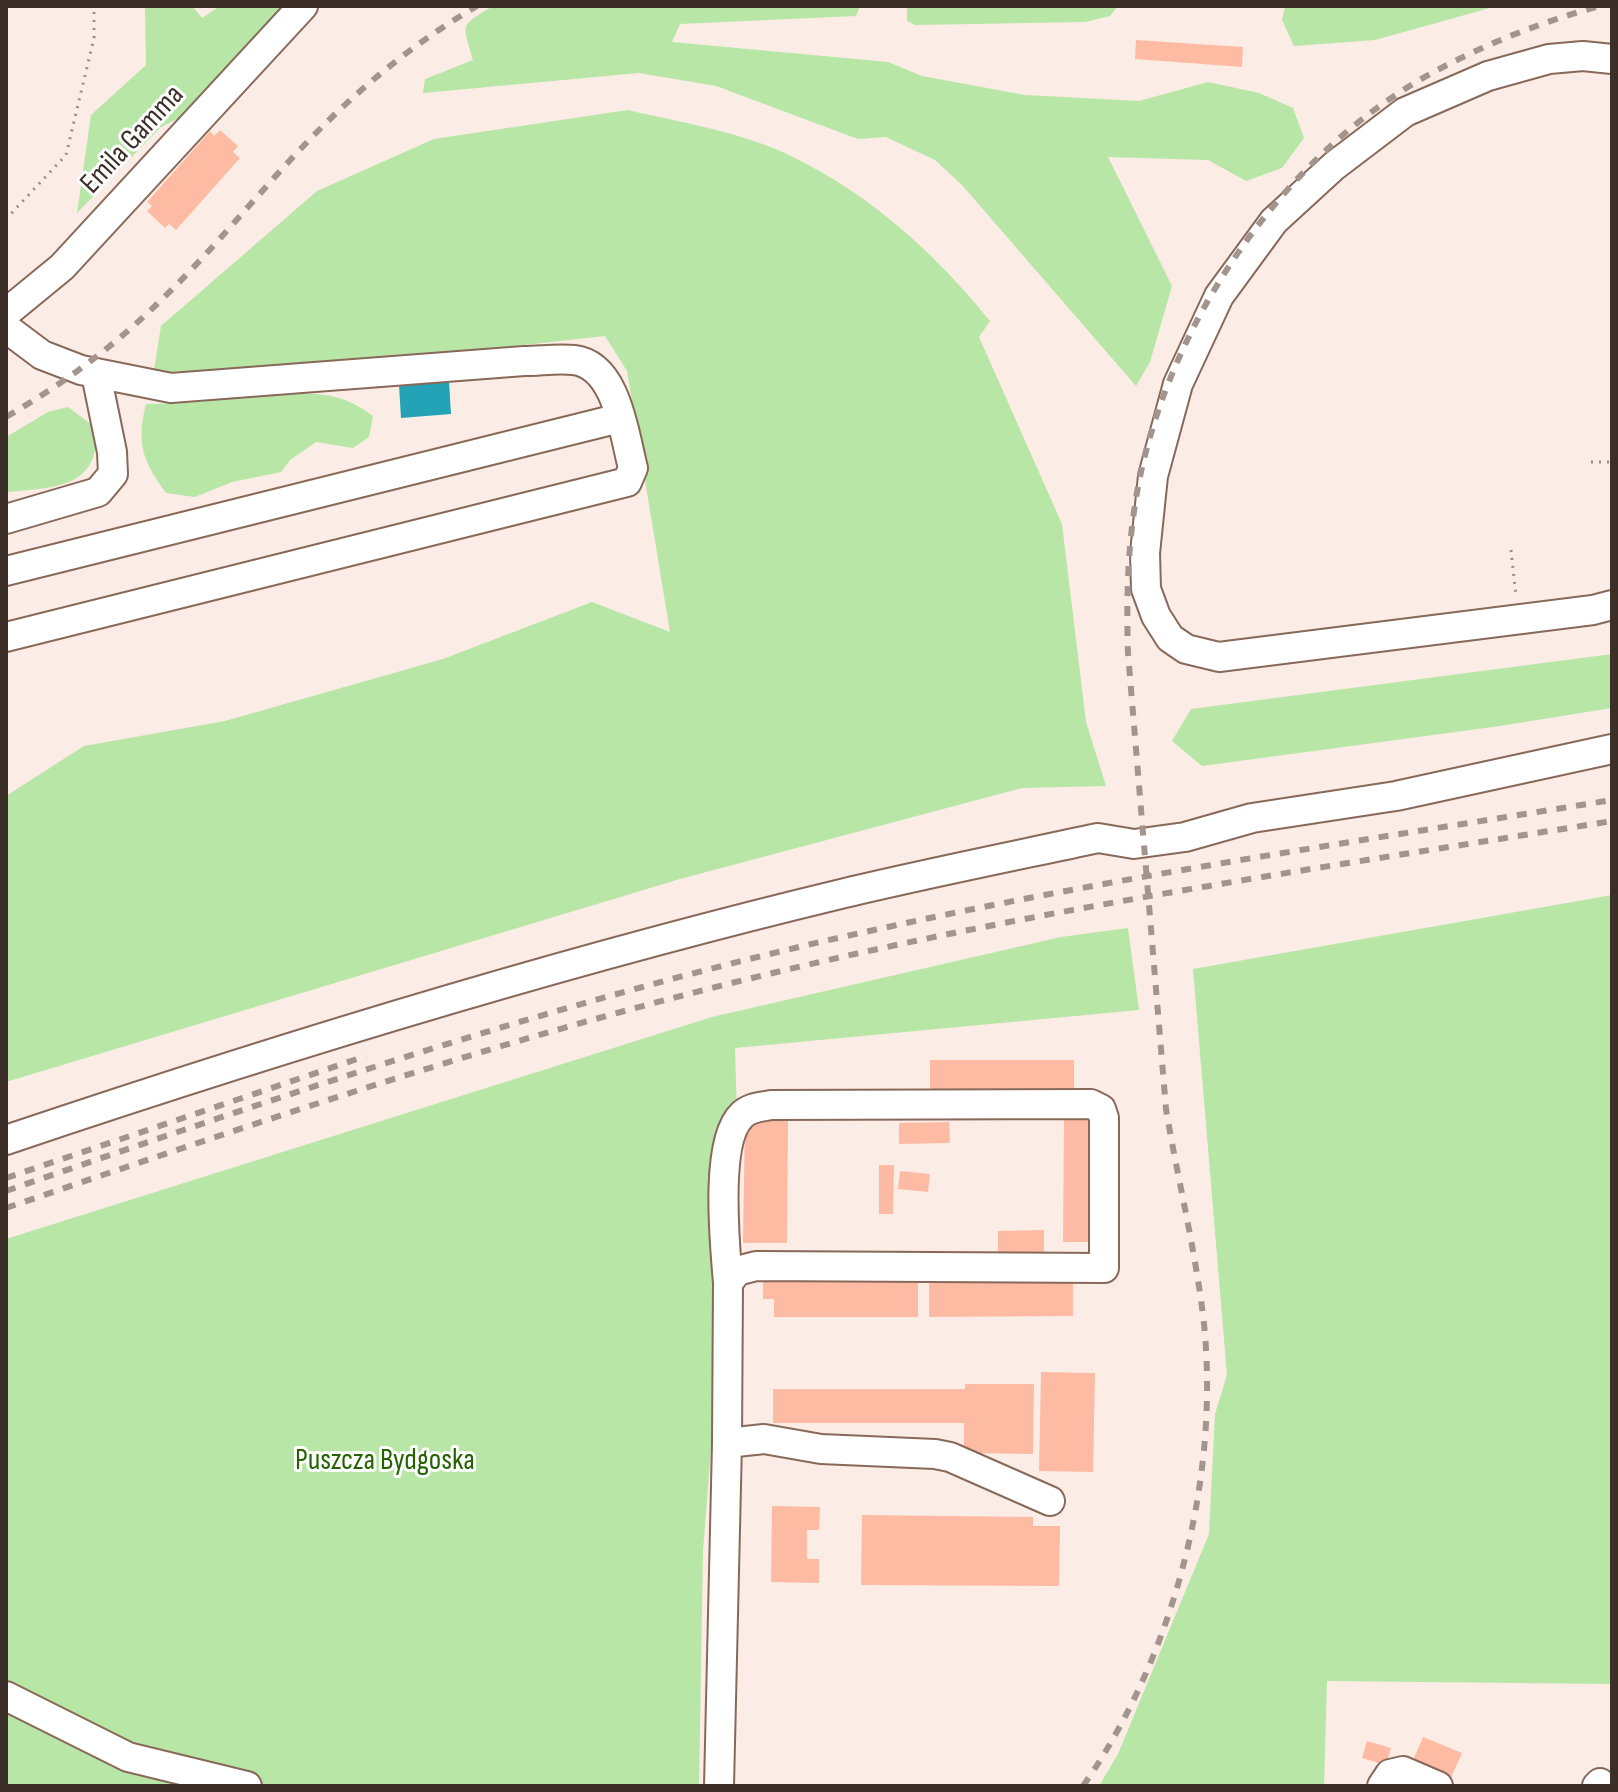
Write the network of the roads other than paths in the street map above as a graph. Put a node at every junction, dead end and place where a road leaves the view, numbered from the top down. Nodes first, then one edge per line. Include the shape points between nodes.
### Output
1 (303, 6) edge
2 (1612, 59) edge
3 (6, 313) edge
4 (6, 328) edge
5 (96, 374) junction
6 (620, 418) junction
7 (6, 519) edge
8 (6, 571) edge
9 (1612, 605) edge
10 (6, 637) edge
11 (1612, 749) edge
12 (6, 1140) edge
13 (728, 1283) junction
14 (727, 1443) junction
15 (1050, 1501) dead end
16 (6, 1696) edge
17 (247, 1786) edge
18 (719, 1786) edge
19 (1382, 1786) edge
20 (1438, 1786) edge

1 - 3 street, Emila Gamma via 62,267
2 - 9 street via 1549,59 1488,76 1405,112 1274,221 1219,296 1178,384 1153,476 1145,553 1146,589 1170,638 1186,649 1219,657
4 - 5 street via 42,355
5 - 6 street via 183,388 576,360 605,378
5 - 7 street via 113,474 98,492
6 - 8 street
6 - 10 street via 633,468 627,482
11 - 12 street via 1396,796 1252,818 1185,837 1134,844 1098,838 846,893 587,959
13 - 13 street via 737,1271 756,1266 1104,1268 1101,1109 1091,1104 753,1108 731,1133 726,1156 723,1227
13 - 14 street
14 - 15 street via 764,1439 821,1449 935,1454
14 - 18 street
16 - 17 street via 128,1757
19 - 20 street via 1390,1774 1403,1771

